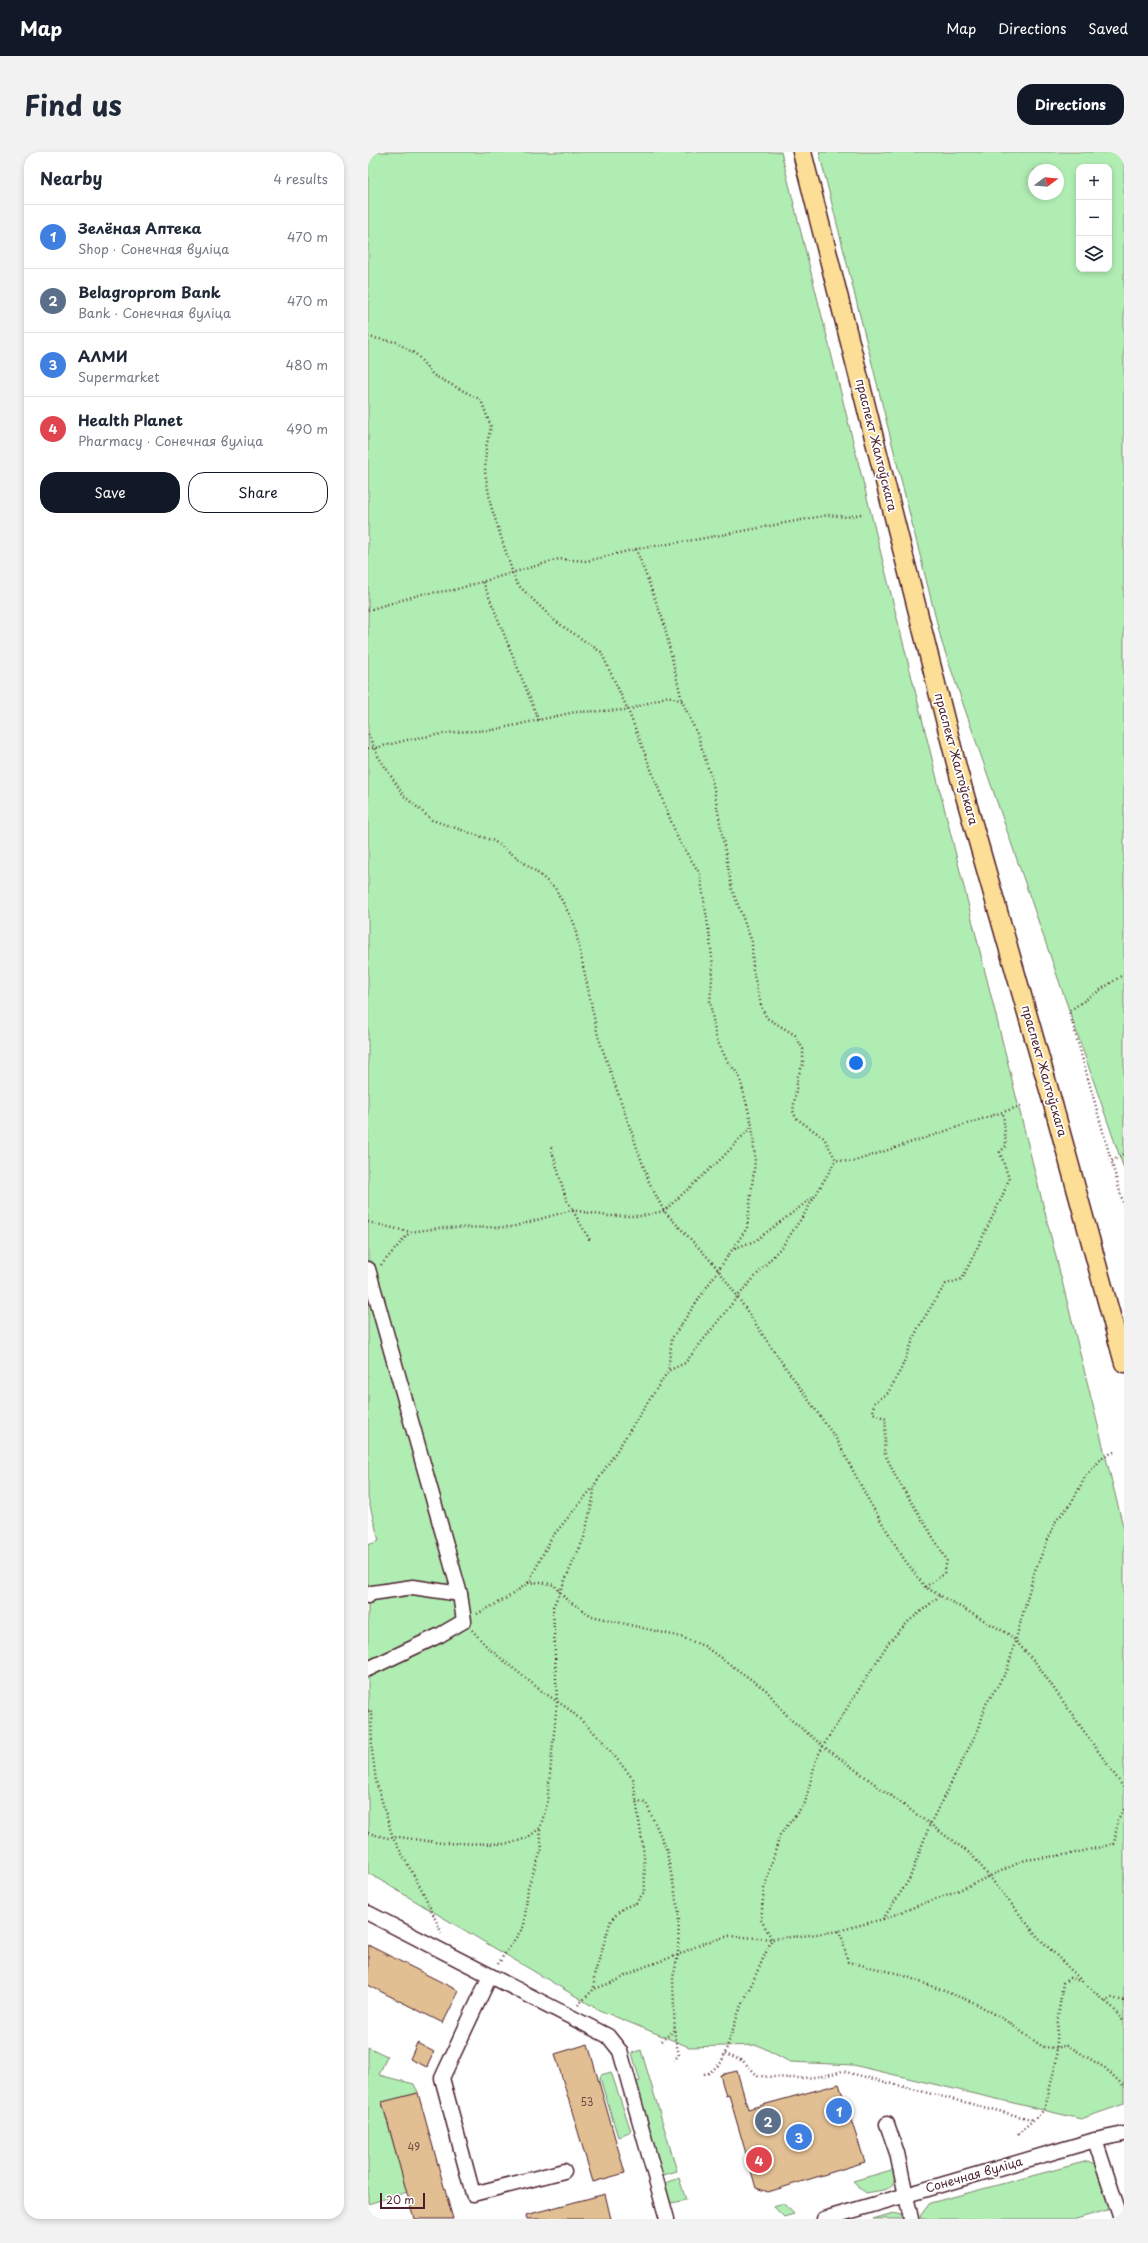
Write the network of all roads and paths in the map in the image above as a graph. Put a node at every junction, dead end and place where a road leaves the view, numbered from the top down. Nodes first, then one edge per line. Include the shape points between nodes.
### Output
1 (802, 152) edge
2 (368, 336) edge
3 (861, 514) dead end
4 (636, 549) junction
5 (513, 573) junction
6 (483, 582) junction
7 (368, 610) edge
8 (682, 702) junction
9 (628, 710) junction
10 (539, 721) junction
11 (368, 734) edge
12 (368, 748) edge
13 (375, 748) junction
14 (1124, 974) edge
15 (1021, 1106) dead end
16 (1003, 1112) junction
17 (752, 1125) junction
18 (551, 1147) dead end
19 (1124, 1154) edge
20 (836, 1160) junction
21 (1112, 1161) junction
22 (814, 1197) junction
23 (1124, 1206) edge
24 (572, 1210) junction
25 (664, 1211) junction
26 (368, 1222) edge
27 (410, 1232) junction
28 (591, 1242) dead end
29 (734, 1248) junction
30 (718, 1270) junction
31 (369, 1273) edge
32 (738, 1296) junction
33 (1124, 1363) edge
34 (668, 1371) junction
35 (1114, 1452) dead end
36 (594, 1486) junction
37 (528, 1584) junction
38 (925, 1587) junction
39 (559, 1591) junction
40 (460, 1594) junction
41 (368, 1596) edge
42 (941, 1596) junction
43 (464, 1621) junction
44 (1016, 1642) junction
45 (368, 1670) edge
46 (557, 1702) junction
47 (368, 1711) edge
48 (823, 1746) junction
49 (1124, 1788) edge
50 (636, 1800) junction
51 (1124, 1809) edge
52 (930, 1824) junction
53 (540, 1828) junction
54 (368, 1833) edge
55 (393, 1838) junction
56 (991, 1877) junction
57 (368, 1913) edge
58 (883, 1919) junction
59 (838, 1931) junction
60 (772, 1940) junction
61 (449, 1955) junction
62 (678, 1955) junction
63 (490, 1976) junction
64 (1083, 1982) junction
65 (594, 1989) junction
66 (1104, 2001) junction
67 (1124, 2001) edge
68 (567, 2016) junction
69 (1124, 2022) edge
70 (675, 2030) junction
71 (661, 2041) dead end
72 (1057, 2048) junction
73 (725, 2054) junction
74 (674, 2060) dead end
75 (704, 2074) dead end
76 (1124, 2086) edge
77 (1034, 2120) junction
78 (887, 2124) dead end
79 (1018, 2134) dead end
80 (1124, 2134) edge
81 (1095, 2140) junction
82 (564, 2171) dead end
83 (905, 2195) junction
84 (667, 2219) edge
85 (824, 2219) edge
86 (911, 2219) edge
87 (1121, 2219) edge

1 - 33 main road, праспект Жалтоўскага via 959,775
2 - 5 path via 396,342 417,355 433,375 481,400 490,427 485,472 491,506
3 - 4 path via 847,517 828,515 700,540
4 - 5 path via 587,561 559,559
4 - 8 path via 663,620
5 - 6 path
5 - 9 path via 516,583 555,621 601,652
6 - 7 path via 454,590 422,594
6 - 10 path
8 - 9 path via 668,696
8 - 20 path via 698,736 713,784 732,889 752,942 753,971 762,1009 767,1018 795,1035 803,1049 803,1064 798,1076 793,1111 796,1118 824,1138
9 - 10 path via 575,712
9 - 17 path via 678,839 700,874 713,967 710,1002 716,1038 727,1061 739,1075
10 - 13 path via 493,730 455,732 411,739
11 - 13 path
12 - 13 path
13 - 25 path via 404,796 432,820 494,841 555,888 574,923 598,1036 649,1182
14 - 21 path via 1069,1012
15 - 16 path
16 - 20 path via 852,1162
16 - 38 path via 1006,1146 1000,1152 1009,1179 1002,1197 962,1279 946,1284 918,1328 888,1393 874,1404 873,1413 886,1419 884,1452 947,1560 944,1574
17 - 25 path via 722,1158
17 - 29 path via 755,1161 748,1228
18 - 24 path via 566,1199
19 - 21 path
20 - 22 path
21 - 23 path
22 - 29 path via 755,1241
22 - 32 path via 784,1244
24 - 25 path via 608,1216 641,1216
24 - 27 path via 512,1227 439,1228
24 - 28 path
25 - 30 path
26 - 27 path
27 - 31 path
29 - 30 path
30 - 32 path
30 - 34 path via 672,1338
31 - 40 street
32 - 34 path via 685,1363
32 - 38 path via 837,1440 869,1502 904,1559
34 - 36 path
35 - 44 path via 1103,1457 1085,1476 1072,1502 1056,1521 1035,1570
36 - 37 path via 552,1537
36 - 39 path via 584,1538
37 - 39 path via 541,1582 554,1585
37 - 43 path
38 - 42 path
39 - 46 path via 553,1607
39 - 48 path via 567,1600 592,1616 675,1635 704,1646 766,1690 789,1718
40 - 41 street via 413,1587 372,1593
40 - 43 street
42 - 44 path via 1010,1635
42 - 48 path via 909,1621 888,1642
43 - 45 street
43 - 46 path via 488,1648
44 - 49 path via 1036,1663
44 - 52 path via 1007,1671 986,1704 979,1728
46 - 50 path via 570,1710 600,1738 633,1779
46 - 53 path via 547,1804
47 - 55 path via 371,1710 376,1782
48 - 52 path
48 - 60 path via 816,1760 805,1803 780,1834 764,1889 761,1920
50 - 62 path via 646,1804 666,1848 679,1913
50 - 65 path via 644,1855 645,1891 636,1903 623,1908 611,1920 594,1976
51 - 56 path via 1118,1819 1114,1844 1070,1854 1025,1860
52 - 56 path via 972,1855
52 - 58 path via 909,1880
53 - 55 path via 527,1838 508,1844 441,1843
53 - 63 path via 542,1849 528,1887 524,1926
54 - 55 path
55 - 61 path via 423,1892 444,1937
56 - 58 path
56 - 64 path via 1037,1936
57 - 61 street
58 - 59 path
59 - 60 path
59 - 72 path via 848,1962 900,1974 975,2003 1002,2018 1043,2047
60 - 62 path via 729,1936 703,1943
60 - 73 path via 738,2014
61 - 63 street
62 - 65 path
62 - 70 path via 673,1978
63 - 68 street
63 - 82 street via 442,2078 473,2194
64 - 66 path
64 - 72 path via 1070,1978 1063,1983
65 - 68 path
66 - 67 path via 1112,1998
66 - 69 path
68 - 84 street via 608,2036 620,2051
70 - 71 path
70 - 74 path via 679,2055
72 - 76 path via 1067,2045 1105,2068
72 - 77 path via 1044,2110
73 - 75 path via 722,2062
73 - 77 path via 743,2061 758,2076 821,2078 842,2071
77 - 79 path
78 - 83 street via 898,2154
80 - 81 street, Сонечная вуліца
81 - 83 street, Сонечная вуліца
81 - 87 street
83 - 85 street, Сонечная вуліца
83 - 86 street

